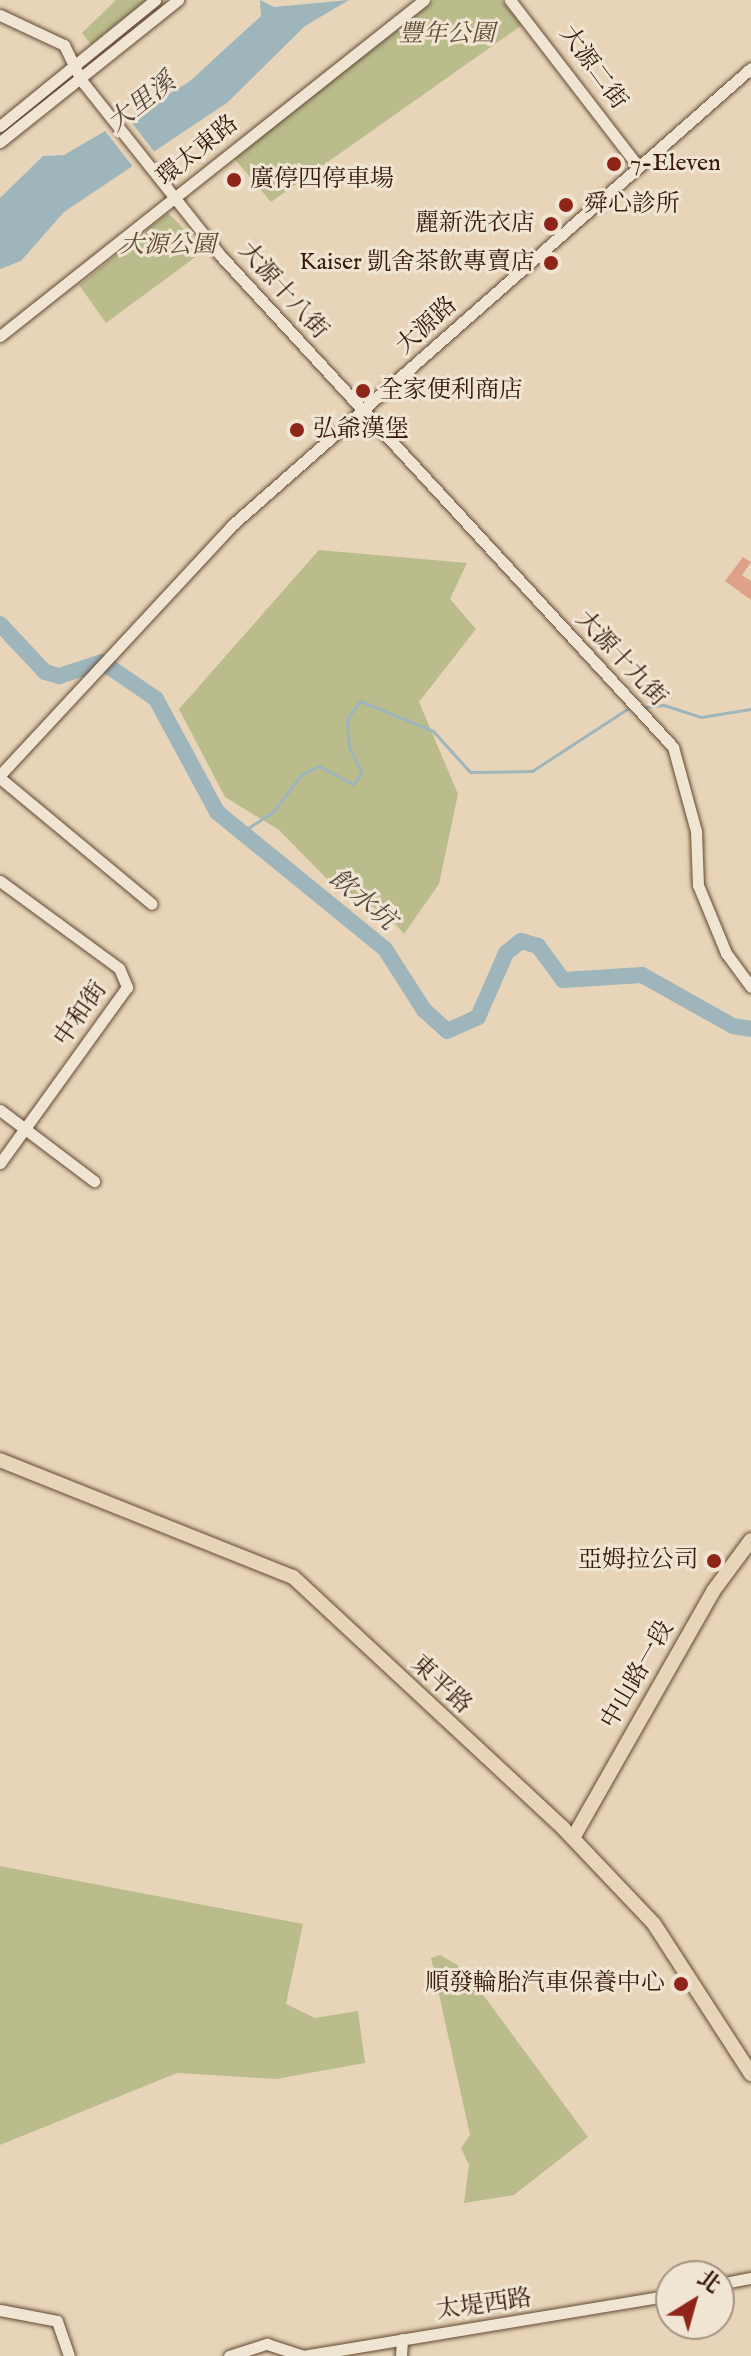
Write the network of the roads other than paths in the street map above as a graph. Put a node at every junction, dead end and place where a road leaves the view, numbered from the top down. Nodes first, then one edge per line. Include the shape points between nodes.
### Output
1 (155, 0) edge
2 (178, 0) edge
3 (424, 0) edge
4 (510, 0) edge
5 (0, 15) edge
6 (78, 64) junction
7 (751, 68) edge
8 (81, 80) junction
9 (0, 126) edge
10 (0, 142) edge
11 (637, 165) junction
12 (175, 197) junction
13 (0, 336) edge
14 (362, 412) junction
15 (0, 777) edge
16 (0, 881) edge
17 (152, 904) dead end
18 (751, 987) edge
19 (0, 1110) edge
20 (25, 1129) junction
21 (0, 1163) edge
22 (94, 1181) dead end
23 (0, 1460) edge
24 (751, 1540) edge
25 (573, 1838) junction
26 (751, 2074) edge
27 (655, 2298) edge
28 (0, 2310) edge
29 (402, 2339) junction
30 (401, 2355) edge
31 (69, 2356) edge
32 (229, 2356) edge
33 (304, 2356) edge

1 - 6 street
2 - 8 street
3 - 12 street, 環太東路
4 - 11 street, 大源二街
5 - 6 street via 64,45
6 - 8 street
6 - 9 street
7 - 11 street, 大源路
8 - 10 street
8 - 12 street, 大源十八街
11 - 14 street, 大源路
12 - 13 street, 環太東路
12 - 14 street, 大源十八街
14 - 15 street, 大源路 via 231,526
14 - 18 street, 大源十九街 via 673,747 696,831 698,885 726,953
15 - 17 street
16 - 20 street, 中和街 via 127,978 123,994
19 - 20 street
20 - 21 street, 中和街
20 - 22 street
23 - 25 main road, 東平路 via 275,1564
24 - 25 main road, 中山路一段 via 707,1602
25 - 26 main road, 東平路 via 659,1931
27 - 29 street, 太堤西路
28 - 31 street via 57,2321
29 - 30 street
29 - 33 street, 太堤西路
32 - 33 street via 267,2344

